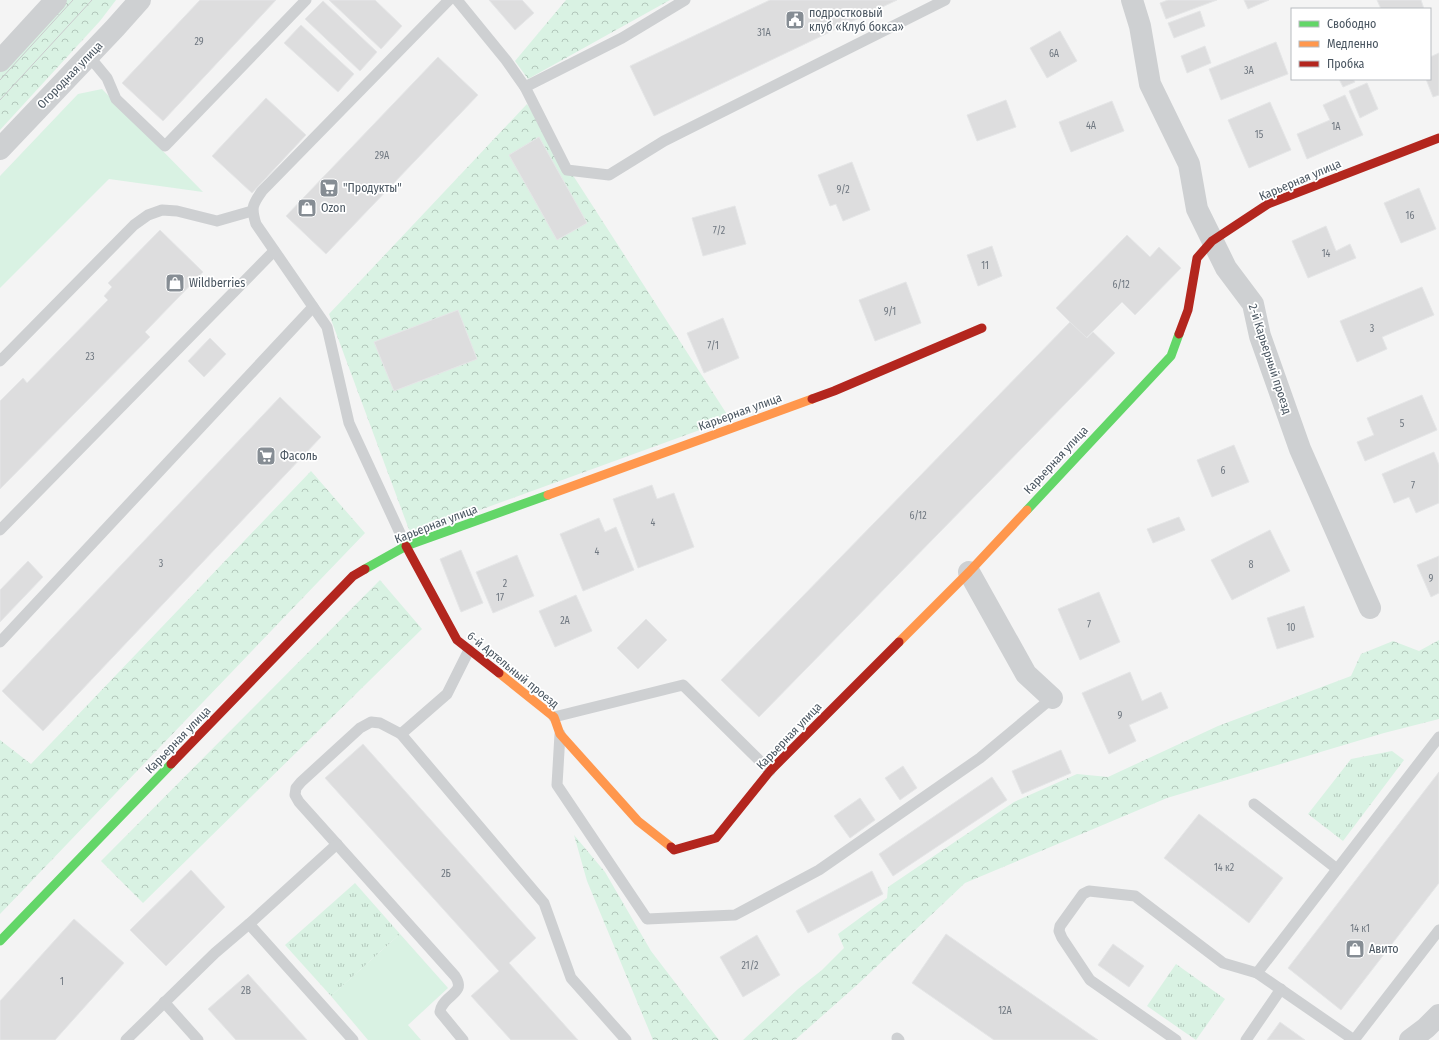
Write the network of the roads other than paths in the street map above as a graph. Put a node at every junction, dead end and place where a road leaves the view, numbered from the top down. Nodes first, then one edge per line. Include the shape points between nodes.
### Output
1 (56, 0) edge
2 (140, 0) edge
3 (306, 0) edge
4 (449, 0) edge
5 (457, 0) edge
6 (685, 0) edge
7 (945, 0) edge
8 (1132, 0) edge
9 (88, 55) junction
10 (0, 61) edge
11 (525, 87) junction
12 (1439, 138) edge
13 (0, 149) edge
14 (252, 211) junction
15 (1212, 241) junction
16 (274, 251) junction
17 (313, 308) junction
18 (982, 328) dead end
19 (0, 361) edge
20 (0, 530) edge
21 (406, 546) junction
22 (969, 572) junction
23 (1370, 608) dead end
24 (0, 642) edge
25 (469, 650) junction
26 (1052, 698) joint
27 (554, 716) junction
28 (400, 734) junction
29 (560, 734) junction
30 (1439, 736) edge
31 (770, 771) junction
32 (1254, 804) dead end
33 (337, 844) junction
34 (674, 850) joint
35 (1337, 869) junction
36 (249, 924) junction
37 (1439, 930) edge
38 (0, 941) edge
39 (1257, 973) junction
40 (1281, 989) junction
41 (164, 1002) junction
42 (1439, 1015) edge
43 (126, 1040) edge
44 (198, 1040) edge
45 (353, 1040) edge
46 (463, 1040) edge
47 (626, 1040) edge
48 (1176, 1040) edge
49 (1246, 1040) edge
50 (1354, 1040) edge
51 (1410, 1040) edge

1 - 10 street
2 - 9 street, Огородная улица
3 - 9 lane via 165,146 116,99 107,78
4 - 14 lane via 262,191 254,202
5 - 11 lane
6 - 11 lane via 622,38
7 - 11 lane via 664,141 609,175 567,170
8 - 15 street, 2-й Карьерный проезд via 1140,26 1150,84 1189,164 1197,209
9 - 13 street, Огородная улица
12 - 15 street, Карьерная улица via 1268,204
14 - 16 lane via 256,224
14 - 19 lane via 217,221 177,210 162,210 148,215 134,225
15 - 22 street, Карьерная улица via 1197,258 1188,310 1171,356
15 - 23 street, 2-й Карьерный проезд via 1226,268 1253,304 1260,336 1300,448
16 - 17 lane
16 - 20 lane
17 - 21 lane via 327,328 349,423
17 - 24 lane
18 - 21 street, Карьерная улица via 834,391
21 - 25 street, 6-й Артельный проезд via 457,640
21 - 38 street, Карьерная улица via 353,576
22 - 26 street via 1026,674
22 - 31 street, Карьерная улица
25 - 27 street, 6-й Артельный проезд
25 - 28 lane via 447,694
26 - 29 lane via 980,758 819,870 735,915 647,919 557,785
27 - 29 street, 6-й Артельный проезд
27 - 31 lane via 683,685
28 - 33 lane via 380,723 371,722 354,734 296,788 295,795 299,802
28 - 47 lane via 544,903 571,978
29 - 34 street, 6-й Артельный проезд via 638,821
30 - 35 lane
31 - 34 street, Карьерная улица via 716,838
32 - 35 lane
33 - 36 lane
33 - 46 lane via 455,976 458,987 441,1006 440,1012
35 - 39 lane
36 - 41 lane via 215,952
36 - 45 lane
37 - 50 lane
39 - 40 lane
39 - 48 lane via 1223,963 1135,896 1089,892 1083,894 1060,926 1062,938 1090,980
40 - 49 lane
40 - 50 lane
41 - 43 lane
41 - 44 lane
42 - 51 street

